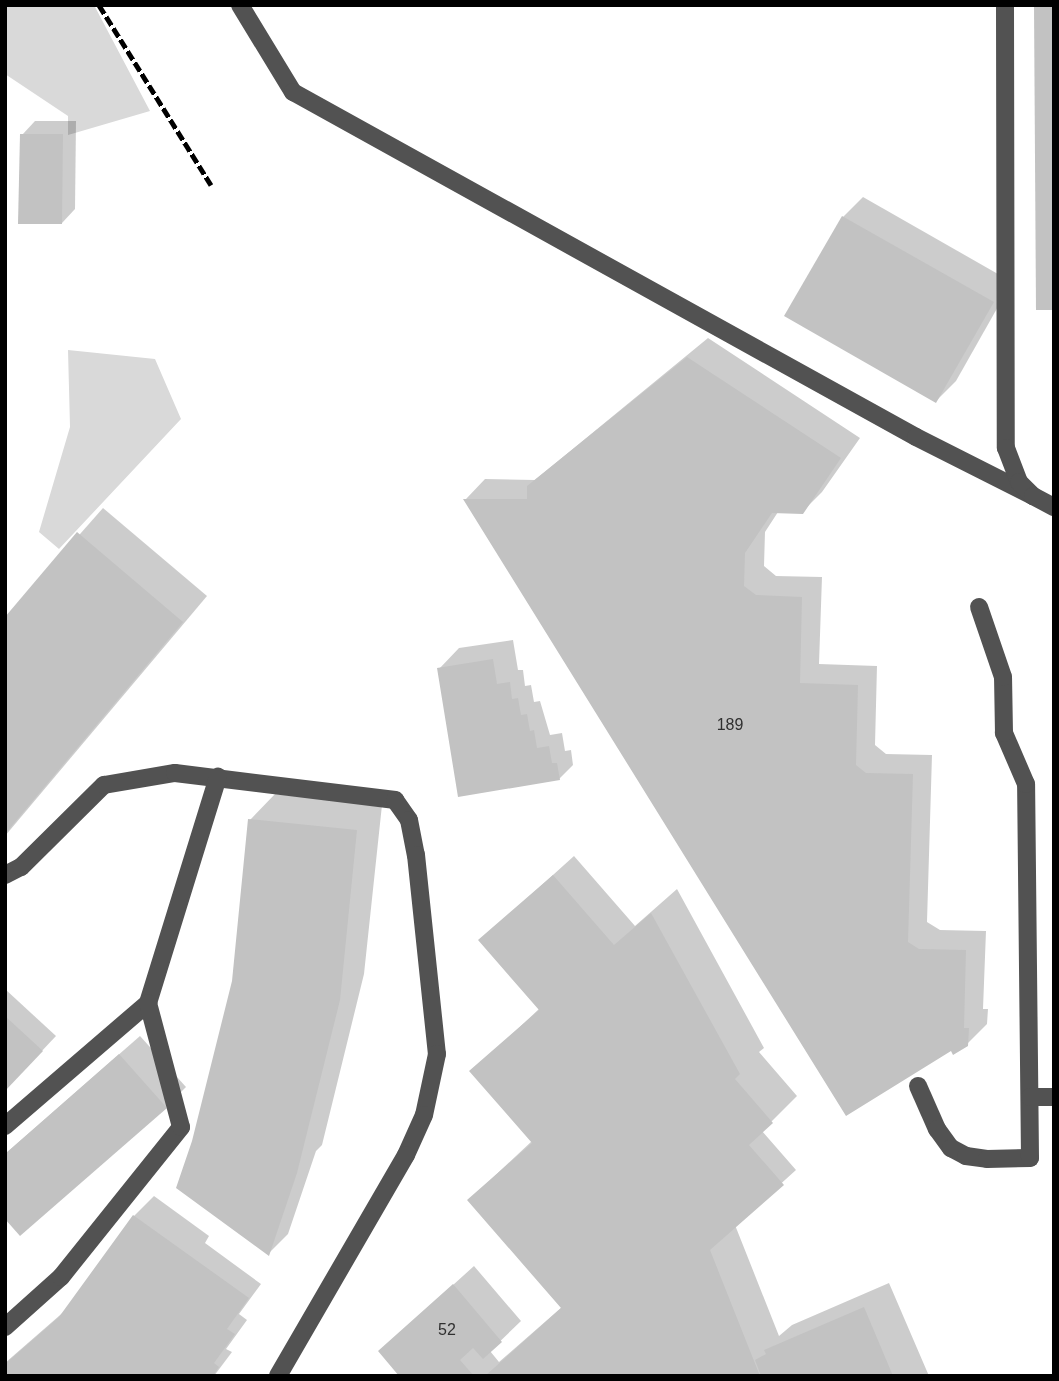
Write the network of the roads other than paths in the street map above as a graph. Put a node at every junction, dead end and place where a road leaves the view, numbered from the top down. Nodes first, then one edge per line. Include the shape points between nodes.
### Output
1 (240, 5) edge
2 (1005, 5) edge
3 (1033, 496) junction
4 (1054, 507) edge
5 (979, 607) dead end
6 (218, 777) junction
7 (5, 875) edge
8 (148, 1003) junction
9 (918, 1086) dead end
10 (1030, 1097) junction
11 (1054, 1097) edge
12 (5, 1126) edge
13 (5, 1327) edge
14 (278, 1376) edge

1 - 3 lane via 293,92 904,430
2 - 3 lane via 1006,448 1019,482
3 - 4 lane
5 - 10 lane via 1003,677 1004,733 1026,784
6 - 7 lane via 175,773 104,785 20,867
6 - 8 lane
6 - 14 lane via 395,800 409,820 416,855 437,1054 424,1115 405,1155
8 - 12 lane
8 - 13 lane via 181,1127 61,1277
9 - 10 lane via 951,1148 987,1159 1030,1158
10 - 11 lane

